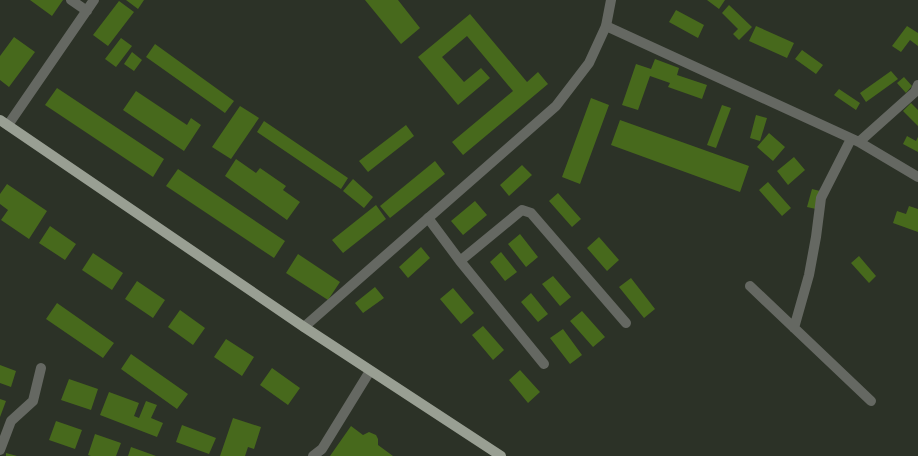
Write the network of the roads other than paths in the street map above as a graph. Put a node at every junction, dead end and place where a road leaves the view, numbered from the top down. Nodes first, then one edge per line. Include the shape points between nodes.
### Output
1 (71, 0) edge
2 (94, 0) edge
3 (611, 0) edge
4 (87, 11) junction
5 (606, 26) junction
6 (918, 85) edge
7 (4, 122) edge
8 (855, 141) junction
9 (918, 177) edge
10 (428, 218) junction
11 (460, 261) junction
12 (750, 286) dead end
13 (626, 323) dead end
14 (304, 327) junction
15 (794, 328) junction
16 (544, 364) dead end
17 (41, 368) dead end
18 (370, 371) junction
19 (872, 401) dead end
20 (0, 450) edge
21 (313, 456) edge
22 (502, 456) edge

1 - 4 street
2 - 4 street
3 - 5 street
4 - 7 street
5 - 8 street
5 - 10 street via 589,63 556,106
6 - 8 street via 915,92
7 - 14 main road
8 - 9 street
8 - 15 street via 821,198 809,275
10 - 11 street
10 - 14 street
11 - 13 street via 522,210 531,213
11 - 16 street
12 - 15 street
14 - 18 main road
15 - 19 street
17 - 20 street via 33,401 11,421
18 - 21 street via 322,449
18 - 22 main road

